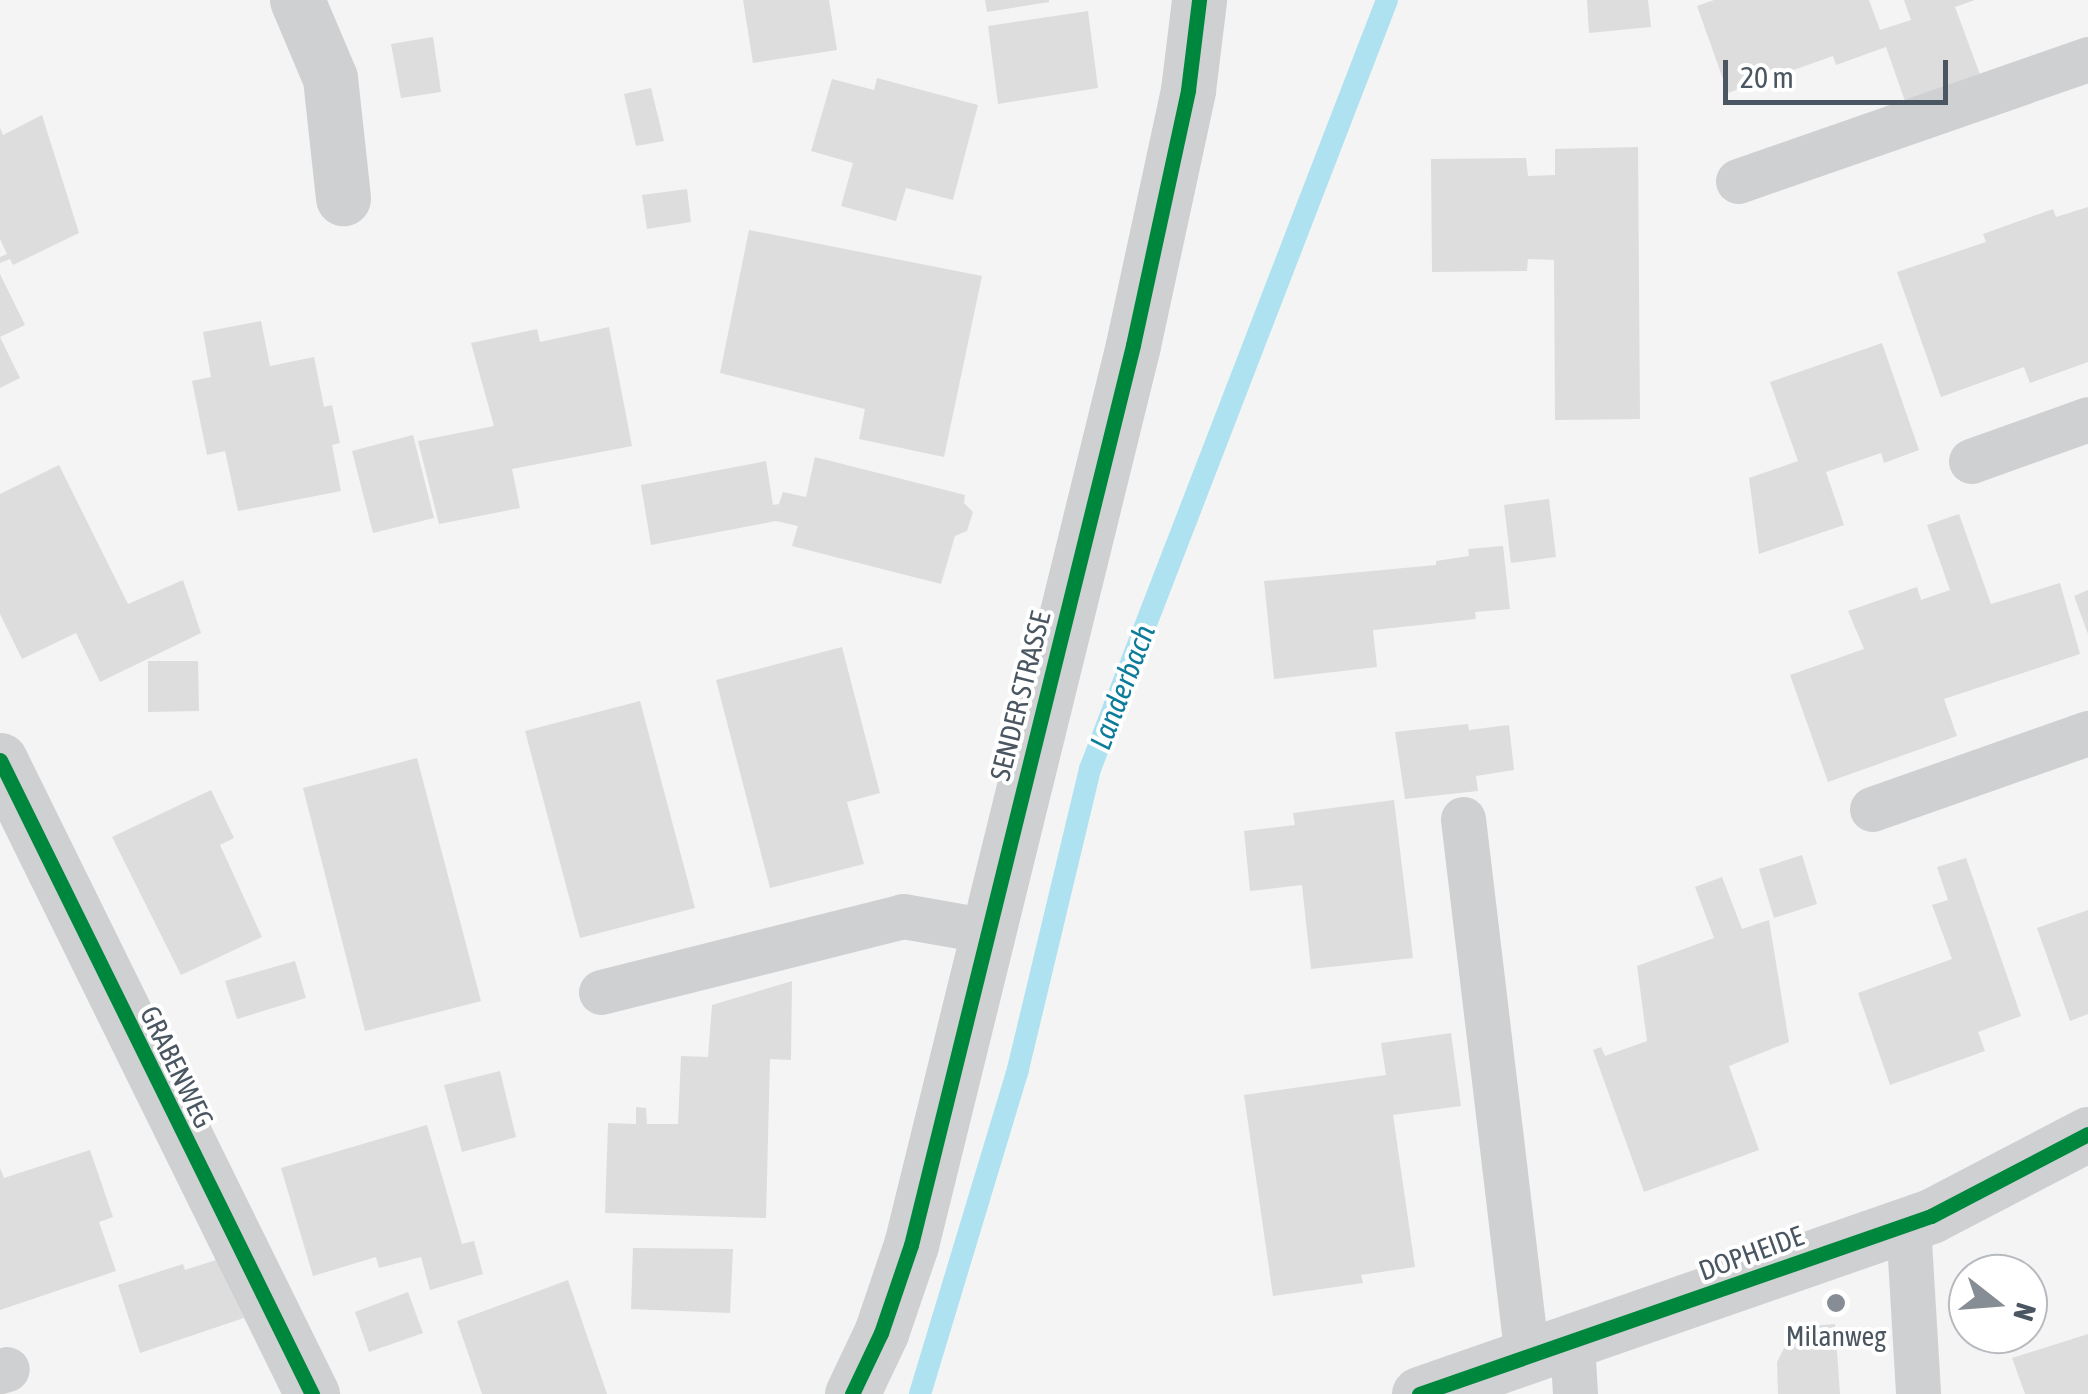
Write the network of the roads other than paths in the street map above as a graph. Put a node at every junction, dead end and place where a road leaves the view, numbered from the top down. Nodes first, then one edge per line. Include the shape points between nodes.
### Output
1 (297, 0) edge
2 (1199, 0) edge
3 (2088, 59) edge
4 (1738, 181) dead end
5 (343, 198) dead end
6 (2088, 420) edge
7 (1971, 461) dead end
8 (2088, 733) edge
9 (0, 760) edge
10 (1872, 809) dead end
11 (1463, 819) dead end
12 (988, 930) junction
13 (601, 992) dead end
14 (2088, 1134) edge
15 (1908, 1224) junction
16 (1558, 1365) edge
17 (312, 1394) edge
18 (852, 1394) edge
19 (1420, 1394) edge
20 (1918, 1394) edge

1 - 5 street via 330,78
2 - 12 street, SENDER STRASSE via 1188,90 1133,345
3 - 4 lane
6 - 7 lane
8 - 10 lane
9 - 17 street, GRABENWEG
11 - 16 lane
12 - 13 lane via 903,916
12 - 18 street, SENDER STRASSE via 910,1245
14 - 15 street, DOPHEIDE
15 - 16 street, DOPHEIDE
15 - 20 lane
16 - 19 street, DOPHEIDE

